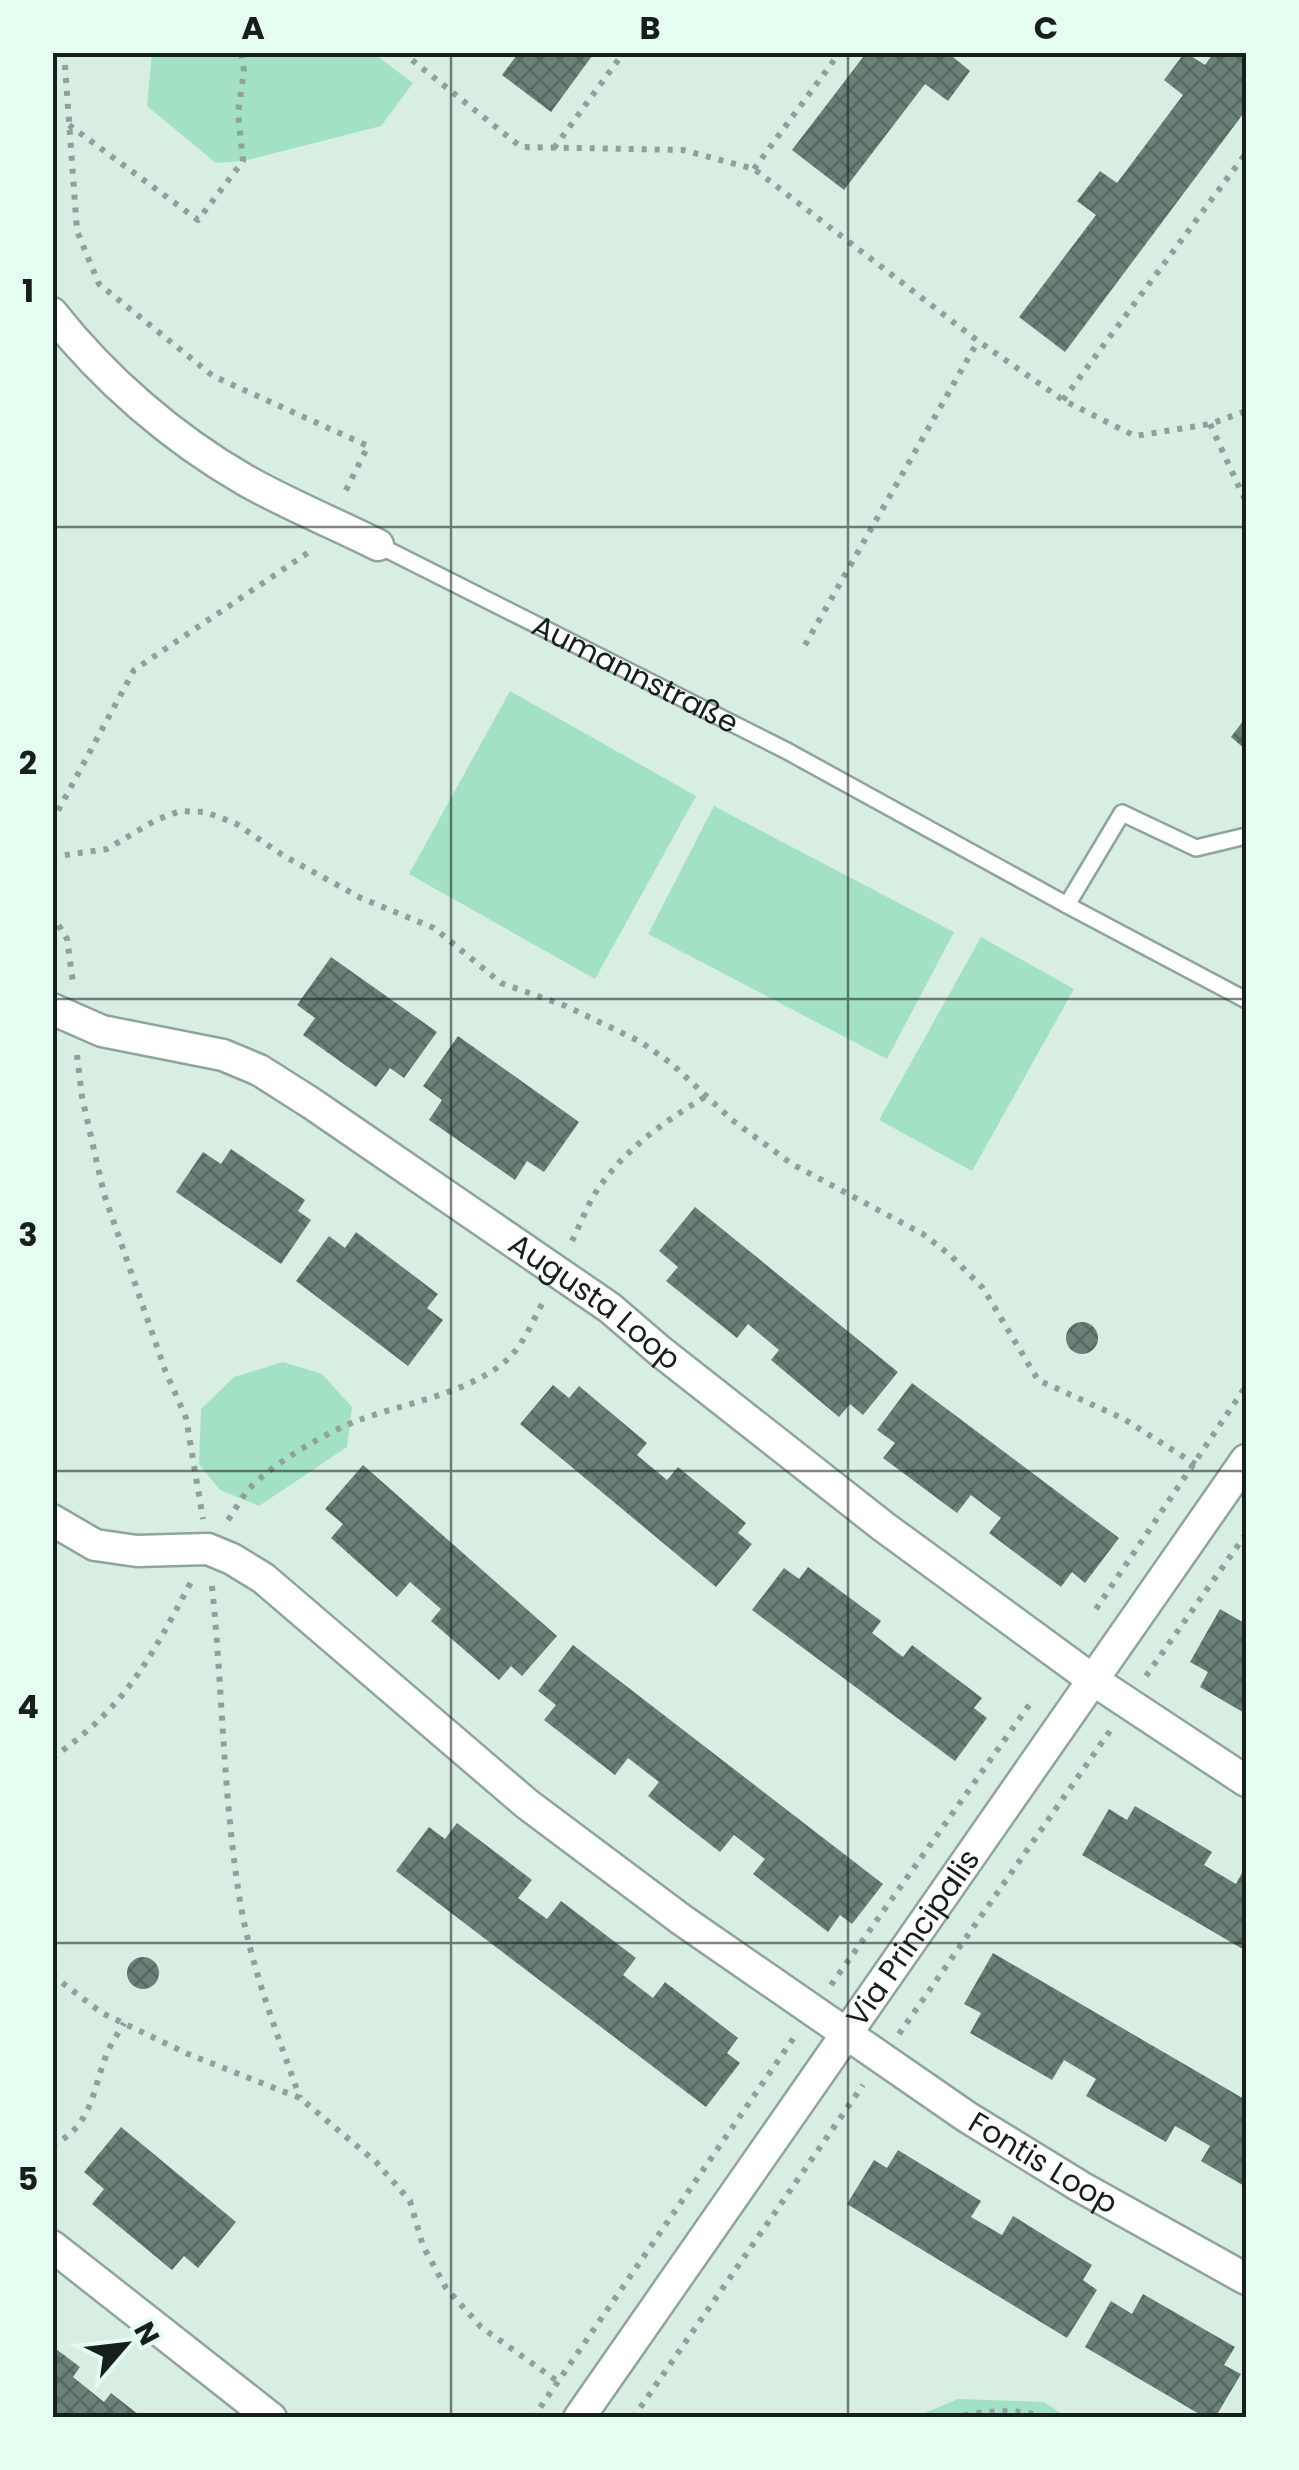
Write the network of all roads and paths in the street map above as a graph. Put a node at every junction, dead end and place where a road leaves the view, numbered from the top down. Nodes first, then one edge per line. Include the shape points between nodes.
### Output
1 (241, 52) edge
2 (402, 52) edge
3 (624, 52) edge
4 (840, 52) edge
5 (68, 125) dead end
6 (554, 149) junction
7 (1246, 153) edge
8 (754, 169) junction
9 (52, 313) edge
10 (978, 341) junction
11 (1063, 400) junction
12 (1246, 411) edge
13 (1210, 424) junction
14 (1246, 502) edge
15 (378, 545) joint
16 (805, 645) dead end
17 (1246, 836) edge
18 (52, 857) edge
19 (1067, 905) junction
20 (52, 914) edge
21 (1246, 1000) edge
22 (64, 1025) edge
23 (92, 1056) dead end
24 (708, 1095) junction
25 (558, 1271) junction
26 (1246, 1386) edge
27 (1246, 1460) edge
28 (1194, 1464) junction
29 (1228, 1486) junction
30 (52, 1520) edge
31 (1246, 1534) edge
32 (208, 1550) junction
33 (1094, 1612) dead end
34 (1062, 1658) junction
35 (1093, 1680) junction
36 (1128, 1703) junction
37 (52, 1758) edge
38 (1246, 1781) edge
39 (52, 1976) edge
40 (812, 2011) junction
41 (124, 2023) junction
42 (846, 2034) junction
43 (881, 2060) junction
44 (52, 2146) edge
45 (52, 2246) edge
46 (1246, 2279) edge
47 (557, 2381) junction
48 (271, 2418) edge
49 (532, 2418) edge
50 (580, 2418) edge
51 (633, 2418) edge
52 (952, 2418) edge
53 (1047, 2418) edge

1 - 5 path via 243,161 198,220
2 - 6 path via 521,147
3 - 6 path
4 - 8 path
6 - 8 path via 683,150
7 - 11 path
8 - 10 path
9 - 15 street, Aumannstraße via 85,354 153,416 244,480
10 - 11 path
10 - 16 path
11 - 13 path via 1135,436
12 - 13 path
13 - 14 path
15 - 19 lane, Aumannstraße via 787,751
17 - 19 lane via 1196,848 1122,813
18 - 24 path via 107,849 180,811 205,812 361,898 434,928 501,983 641,1042
19 - 21 lane, Aumannstraße
20 - 22 path via 68,940 73,970
22 - 23 path
22 - 25 street, Augusta Loop via 223,1055 260,1070
24 - 25 path via 662,1123 624,1158 595,1193
24 - 28 path via 792,1164 950,1255 982,1288 1038,1380 1124,1418
25 - 32 path via 522,1343 501,1365 406,1408 358,1421 294,1455 250,1488
25 - 34 street, Augusta Loop via 832,1488
26 - 28 path
27 - 29 street, Via Principalis
28 - 29 path
28 - 33 path
29 - 35 street, Via Principalis
30 - 32 street via 95,1545
31 - 36 path
32 - 37 path via 135,1681 107,1716
32 - 40 street via 263,1578 527,1804
34 - 35 street, Augusta Loop
34 - 40 path
35 - 36 street
35 - 42 street, Via Principalis
36 - 38 street
36 - 43 path
39 - 41 path
40 - 42 street
40 - 47 path
41 - 44 path via 80,2127
41 - 47 path via 300,2098 376,2162 410,2202 446,2288 481,2327
42 - 43 street, Fontis Loop
42 - 50 street, Via Principalis
43 - 46 street, Fontis Loop via 1040,2162
43 - 51 path
45 - 48 street
47 - 49 path
52 - 53 path via 1025,2410

